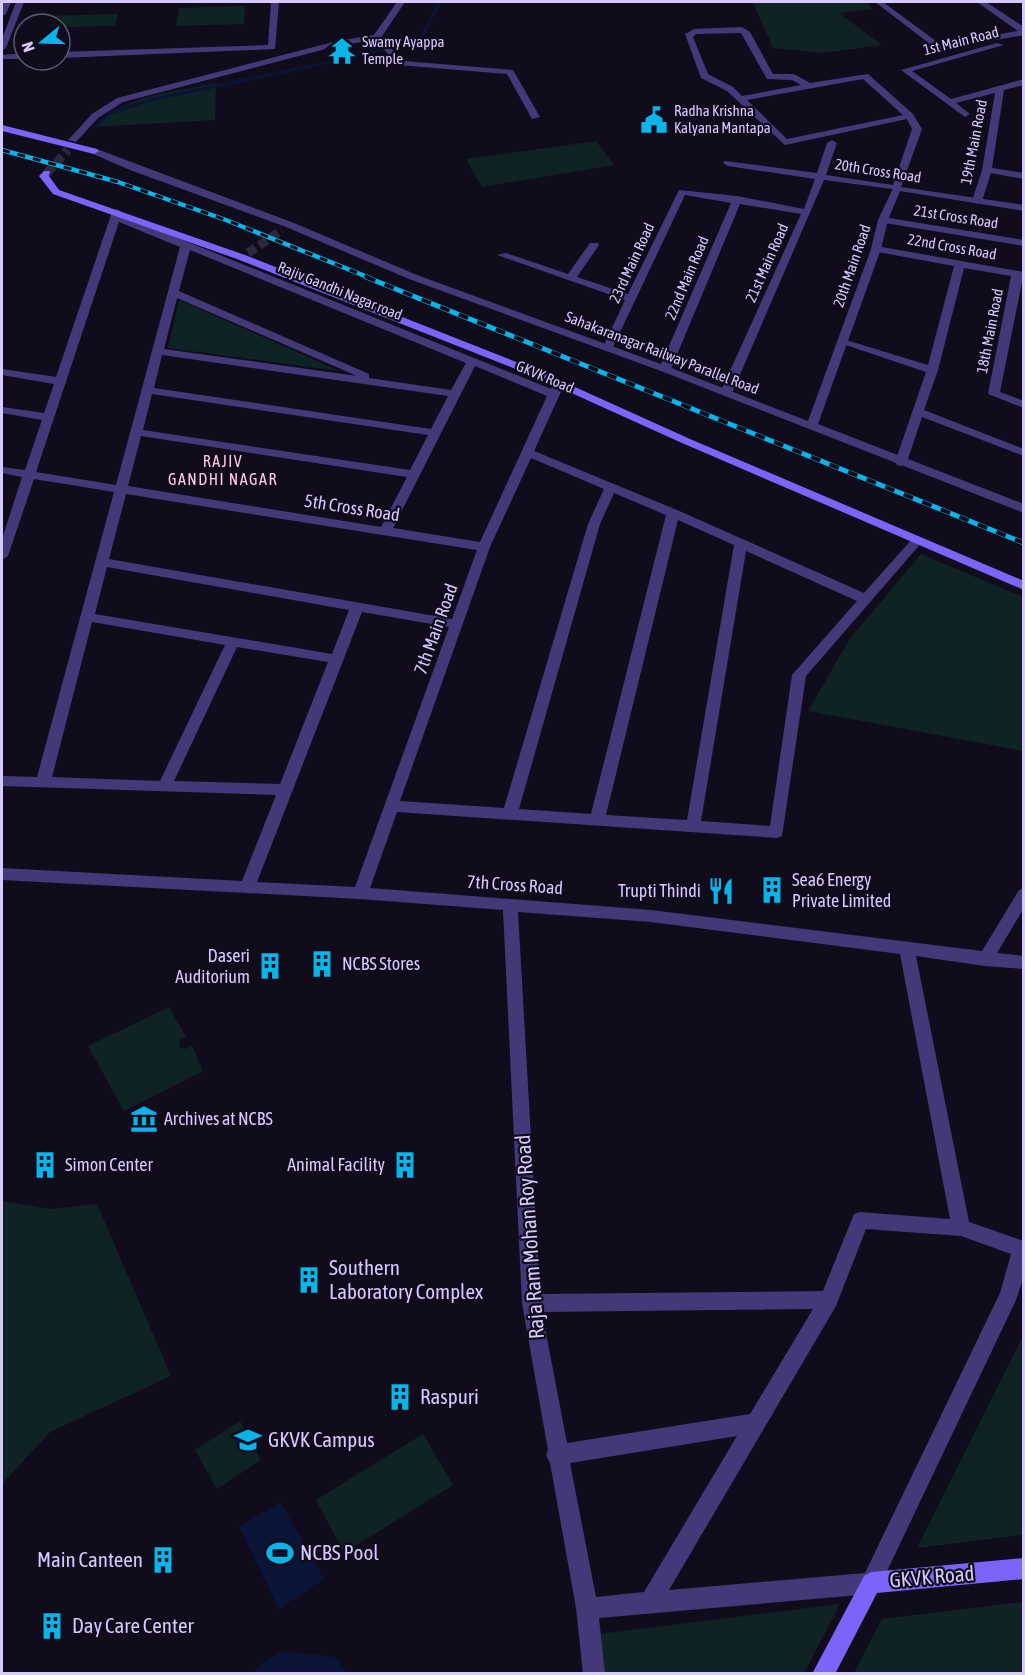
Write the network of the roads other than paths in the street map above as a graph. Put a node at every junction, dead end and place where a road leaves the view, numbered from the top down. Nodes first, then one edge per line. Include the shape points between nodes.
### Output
1 (7, 2) edge
2 (20, 2) edge
3 (274, 2) edge
4 (401, 2) edge
5 (879, 2) edge
6 (981, 2) edge
7 (2, 14) edge
8 (1023, 31) edge
9 (377, 36) junction
10 (1023, 39) edge
11 (981, 40) junction
12 (2, 48) edge
13 (992, 48) junction
14 (72, 55) edge
15 (1023, 82) edge
16 (808, 86) junction
17 (1000, 88) junction
18 (740, 99) junction
19 (951, 102) junction
20 (965, 114) dead end
21 (910, 116) junction
22 (535, 117) dead end
23 (2, 122) edge
24 (2, 128) edge
25 (832, 143) dead end
26 (70, 145) junction
27 (91, 150) joint
28 (728, 163) dead end
29 (987, 170) junction
30 (45, 174) dead end
31 (1023, 176) edge
32 (820, 177) junction
33 (897, 188) junction
34 (737, 200) junction
35 (977, 201) junction
36 (1023, 208) edge
37 (807, 212) junction
38 (116, 215) junction
39 (883, 220) junction
40 (1023, 243) edge
41 (186, 245) junction
42 (594, 245) dead end
43 (876, 249) junction
44 (502, 255) dead end
45 (960, 264) junction
46 (1020, 275) edge
47 (570, 279) junction
48 (173, 292) junction
49 (631, 299) junction
50 (842, 342) junction
51 (608, 347) junction
52 (157, 351) junction
53 (472, 361) junction
54 (665, 369) junction
55 (932, 370) junction
56 (2, 372) edge
57 (59, 381) junction
58 (384, 384) junction
59 (556, 388) junction
60 (146, 390) junction
61 (726, 393) junction
62 (455, 394) junction
63 (1023, 405) edge
64 (2, 410) edge
65 (918, 412) junction
66 (47, 417) junction
67 (811, 427) junction
68 (135, 432) junction
69 (436, 433) junction
70 (526, 452) junction
71 (1023, 453) edge
72 (901, 462) junction
73 (2, 470) edge
74 (27, 474) junction
75 (414, 474) junction
76 (610, 488) junction
77 (120, 489) junction
78 (1023, 509) edge
79 (673, 513) junction
80 (385, 531) junction
81 (917, 541) junction
82 (741, 543) junction
83 (484, 547) junction
84 (3, 548) edge
85 (101, 562) junction
86 (1023, 586) edge
87 (865, 599) junction
88 (357, 607) junction
89 (87, 617) junction
90 (457, 624) junction
91 (233, 641) junction
92 (335, 658) junction
93 (2, 782) edge
94 (43, 783) junction
95 (164, 787) junction
96 (285, 790) junction
97 (392, 806) junction
98 (510, 814) junction
99 (597, 820) junction
100 (693, 826) junction
101 (2, 874) edge
102 (247, 887) junction
103 (360, 893) junction
104 (1023, 894) edge
105 (510, 904) junction
106 (907, 950) junction
107 (985, 960) junction
108 (1023, 963) edge
109 (961, 1228) junction
110 (829, 1300) junction
111 (531, 1303) junction
112 (756, 1423) junction
113 (556, 1455) junction
114 (1023, 1568) edge
115 (871, 1583) junction
116 (649, 1604) junction
117 (587, 1608) junction
118 (594, 1674) edge
119 (823, 1674) edge

1 - 7 street
2 - 12 street
3 - 14 street via 273,47
4 - 9 street
5 - 11 street via 938,47
6 - 8 street
8 - 11 street
9 - 22 street via 400,63 510,72
9 - 26 street via 120,100 95,116
10 - 13 street, 1st Main Road
11 - 13 street
13 - 19 street, 1st Main Road via 905,70
15 - 17 street
16 - 18 street
16 - 18 street via 794,77 770,77 742,30 689,34 687,39 704,76 730,89
16 - 21 street via 865,76
17 - 19 street
17 - 29 street, 19th Main Road
18 - 21 street via 786,143
19 - 20 street
21 - 33 street, 20th Main Road via 918,129
23 - 26 main road via 62,135
24 - 26 main road
25 - 32 street, 21st Main Road
26 - 27 main road
27 - 51 street, Sahakaranagar Railway Parallel Road via 413,277
28 - 32 street, 20th Cross Road
29 - 31 street
29 - 35 street, 19th Main Road
30 - 38 main road, GKVK Road via 57,192
32 - 33 street, 20th Cross Road
32 - 37 street, 21st Main Road
33 - 35 street, 20th Cross Road
33 - 39 street, 20th Main Road
34 - 37 street
34 - 49 street, 23rd Main Road via 682,192
34 - 54 street, 22nd Main Road
35 - 36 street, 20th Cross Road
37 - 61 street, 21st Main Road
38 - 41 street, Rajiv Gandhi Nagar road
38 - 57 street
38 - 59 main road, GKVK Road via 244,255
39 - 40 street, 21st Cross Road
39 - 43 street, 20th Main Road
41 - 48 street
41 - 53 street, Rajiv Gandhi Nagar road
42 - 47 street
43 - 45 street, 22nd Cross Road
43 - 50 street, 20th Main Road
44 - 47 street
45 - 46 street, 22nd Cross Road
45 - 55 street
46 - 63 street, 18th Main Road via 994,394
47 - 49 street
48 - 52 street
48 - 58 street
49 - 51 street, 23rd Main Road
50 - 55 street
50 - 67 street, 20th Main Road
51 - 54 street, Sahakaranagar Railway Parallel Road
52 - 58 street
52 - 60 street
53 - 59 street, Rajiv Gandhi Nagar road
53 - 62 street
54 - 61 street, Sahakaranagar Railway Parallel Road
55 - 65 street
56 - 57 street
57 - 66 street
58 - 62 street
59 - 70 street, 7th Main Road
59 - 81 main road, GKVK Road
60 - 68 street
60 - 69 street
61 - 67 street, Sahakaranagar Railway Parallel Road
62 - 69 street
64 - 66 street
65 - 71 street
65 - 72 street
66 - 74 street
67 - 72 street, Sahakaranagar Railway Parallel Road
68 - 75 street
68 - 77 street
69 - 75 street
70 - 76 street
70 - 83 street, 7th Main Road
72 - 78 street, Sahakaranagar Railway Parallel Road
73 - 74 street, 5th Cross Road
74 - 77 street, 5th Cross Road
74 - 84 street
75 - 80 street
76 - 79 street
76 - 98 street via 594,524
77 - 80 street, 5th Cross Road
77 - 85 street
79 - 82 street
79 - 99 street
80 - 83 street, 5th Cross Road
81 - 86 main road, GKVK Road
81 - 87 street
82 - 87 street
82 - 100 street
83 - 90 street, 7th Main Road
85 - 88 street
85 - 89 street
87 - 100 street via 799,675 777,832
88 - 90 street
88 - 92 street
89 - 91 street
89 - 94 street
90 - 97 street, 7th Main Road
91 - 92 street
91 - 95 street
92 - 96 street
93 - 94 street
94 - 95 street
95 - 96 street
96 - 102 street
97 - 98 street
97 - 103 street, 7th Main Road
98 - 99 street
99 - 100 street
101 - 102 street, 7th Cross Road
102 - 103 street, 7th Cross Road
103 - 105 street, 7th Cross Road
104 - 107 street
105 - 106 street, 7th Cross Road via 651,915
105 - 111 street, Raja Ram Mohan Roy Road
106 - 107 street, 7th Cross Road
106 - 109 street
107 - 108 street, 7th Cross Road
109 - 110 street via 860,1220
109 - 115 street via 1022,1249 1009,1294
110 - 111 street
110 - 112 street
111 - 113 street, Raja Ram Mohan Roy Road
112 - 113 street
112 - 116 street
113 - 117 street, Raja Ram Mohan Roy Road
114 - 115 main road, GKVK Road
115 - 116 street
115 - 119 main road, GKVK Road
116 - 117 street
117 - 118 street, Raja Ram Mohan Roy Road

